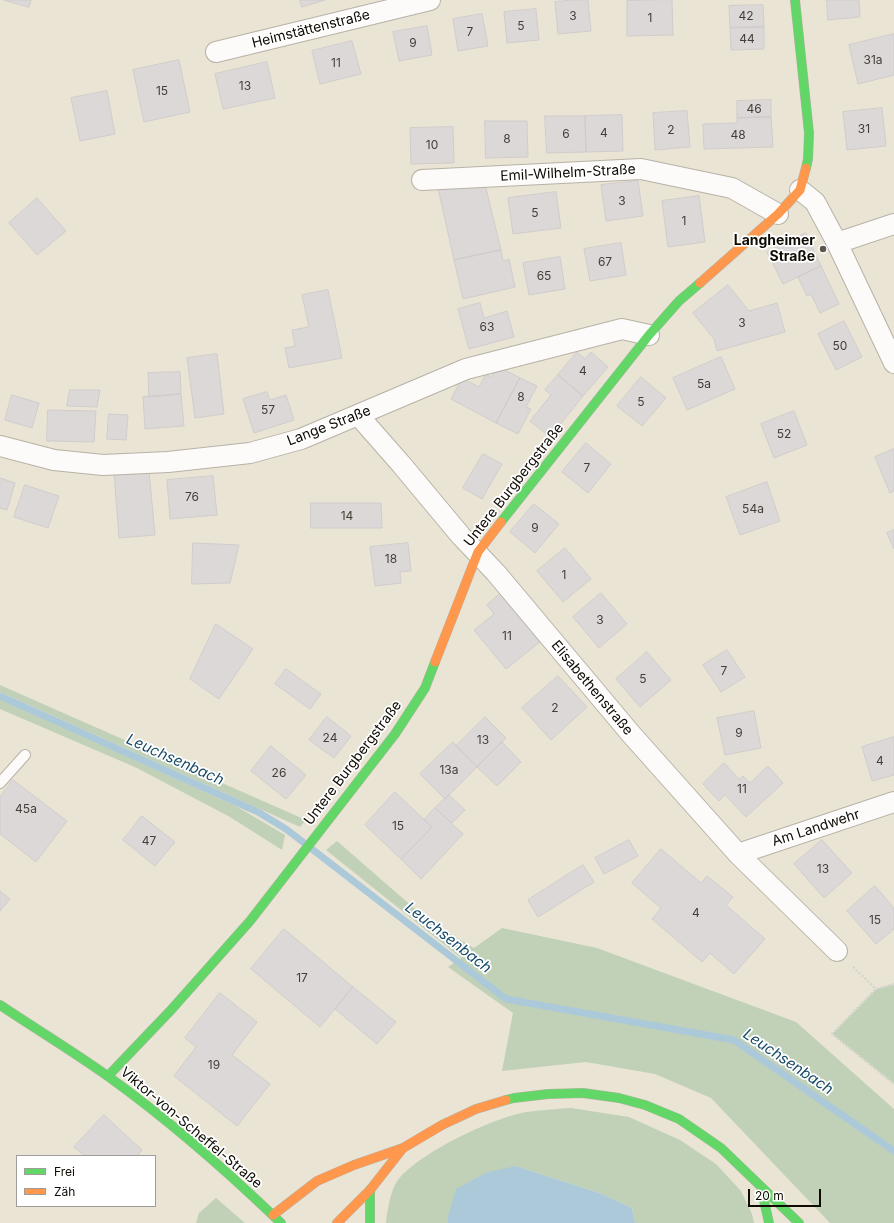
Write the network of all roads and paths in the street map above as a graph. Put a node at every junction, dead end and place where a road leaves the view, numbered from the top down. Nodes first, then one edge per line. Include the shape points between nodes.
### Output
1 (430, 0) edge
2 (795, 0) edge
3 (216, 52) dead end
4 (422, 180) dead end
5 (800, 190) junction
6 (778, 214) junction
7 (894, 224) edge
8 (837, 243) junction
9 (649, 335) junction
10 (894, 363) edge
11 (358, 415) junction
12 (0, 446) edge
13 (478, 552) junction
14 (25, 755) dead end
15 (0, 783) edge
16 (894, 802) edge
17 (738, 854) junction
18 (837, 951) joint
19 (894, 984) edge
20 (876, 989) junction
21 (0, 1005) edge
22 (108, 1076) junction
23 (894, 1084) edge
24 (402, 1148) junction
25 (761, 1187) junction
26 (370, 1190) junction
27 (273, 1215) junction
28 (281, 1223) edge
29 (337, 1223) edge
30 (370, 1223) edge
31 (769, 1223) edge
32 (799, 1223) edge

1 - 3 street, Heimstättenstraße
2 - 5 main road via 809,133 808,159
4 - 6 street, Emil-Wilhelm-Straße via 641,169 732,188
5 - 6 main road, Untere Burgbergstraße
5 - 8 street via 815,202
6 - 9 main road, Untere Burgbergstraße via 679,301
7 - 8 street
8 - 10 street
9 - 11 street, Lange Straße via 622,329 466,369
9 - 13 main road, Untere Burgbergstraße
11 - 12 street, Lange Straße via 301,439 250,453 168,462 99,464 54,460
11 - 13 street, Elisabethenstraße via 461,536
13 - 17 street, Elisabethenstraße via 631,734
13 - 22 main road, Untere Burgbergstraße via 425,688 395,734 250,922
14 - 15 lane
16 - 17 street, Am Landwehr
17 - 18 street, Elisabethenstraße
18 - 20 path
19 - 20 path
20 - 23 path via 832,1034
21 - 22 main road, Viktor-von-Scheffel-Straße
22 - 27 main road, Viktor-von-Scheffel-Straße via 185,1137
24 - 25 main road via 476,1109 521,1098 583,1093 645,1105 679,1119 721,1148
24 - 26 main road
24 - 27 main road via 317,1181
25 - 31 main road
25 - 32 main road
26 - 29 main road
26 - 30 main road
27 - 28 main road, Viktor-von-Scheffel-Straße

